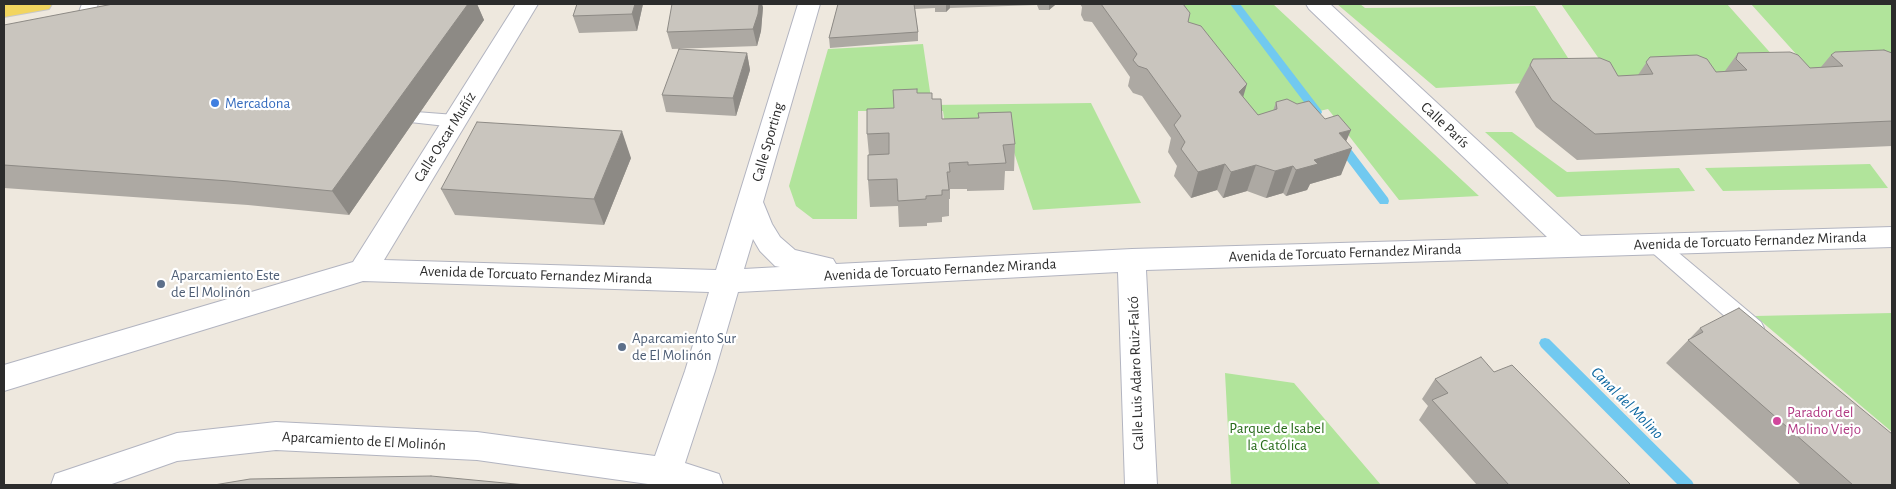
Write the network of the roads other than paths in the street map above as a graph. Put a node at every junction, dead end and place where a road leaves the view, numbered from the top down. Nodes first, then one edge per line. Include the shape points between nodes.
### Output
1 (41, 4) edge
2 (90, 4) edge
3 (527, 4) edge
4 (808, 4) edge
5 (1316, 4) edge
6 (4, 10) edge
7 (76, 39) edge
8 (416, 118) dead end
9 (455, 121) junction
10 (750, 202) junction
11 (1892, 237) edge
12 (1654, 243) junction
13 (1574, 246) junction
14 (1132, 260) junction
15 (363, 270) junction
16 (891, 273) junction
17 (726, 280) junction
18 (1768, 342) edge
19 (4, 378) edge
20 (666, 472) junction
21 (67, 485) edge
22 (707, 485) edge
23 (1141, 485) edge

1 - 6 main road
2 - 7 lane
3 - 9 street, Calle Oscar Muñíz
4 - 10 street, Calle Sporting
5 - 13 street, Calle París
8 - 9 lane
9 - 15 street, Calle Oscar Muñíz
10 - 16 street via 770,244 785,258 809,266
10 - 17 street, Calle Sporting
11 - 12 street, Avenida de Torcuato Fernandez Miranda
12 - 13 street, Avenida de Torcuato Fernandez Miranda
12 - 18 lane
13 - 14 street, Avenida de Torcuato Fernandez Miranda
14 - 16 street, Avenida de Torcuato Fernandez Miranda
14 - 23 street, Calle Luis Adaro Ruiz-Falcó
15 - 17 street, Avenida de Torcuato Fernandez Miranda
15 - 19 street, Avenida de Torcuato Fernandez Miranda
16 - 17 street, Avenida de Torcuato Fernandez Miranda
17 - 20 street
20 - 21 street, Aparcamiento de El Molinón via 477,446 276,436 177,447
20 - 22 street, Aparcamiento de El Molinón

